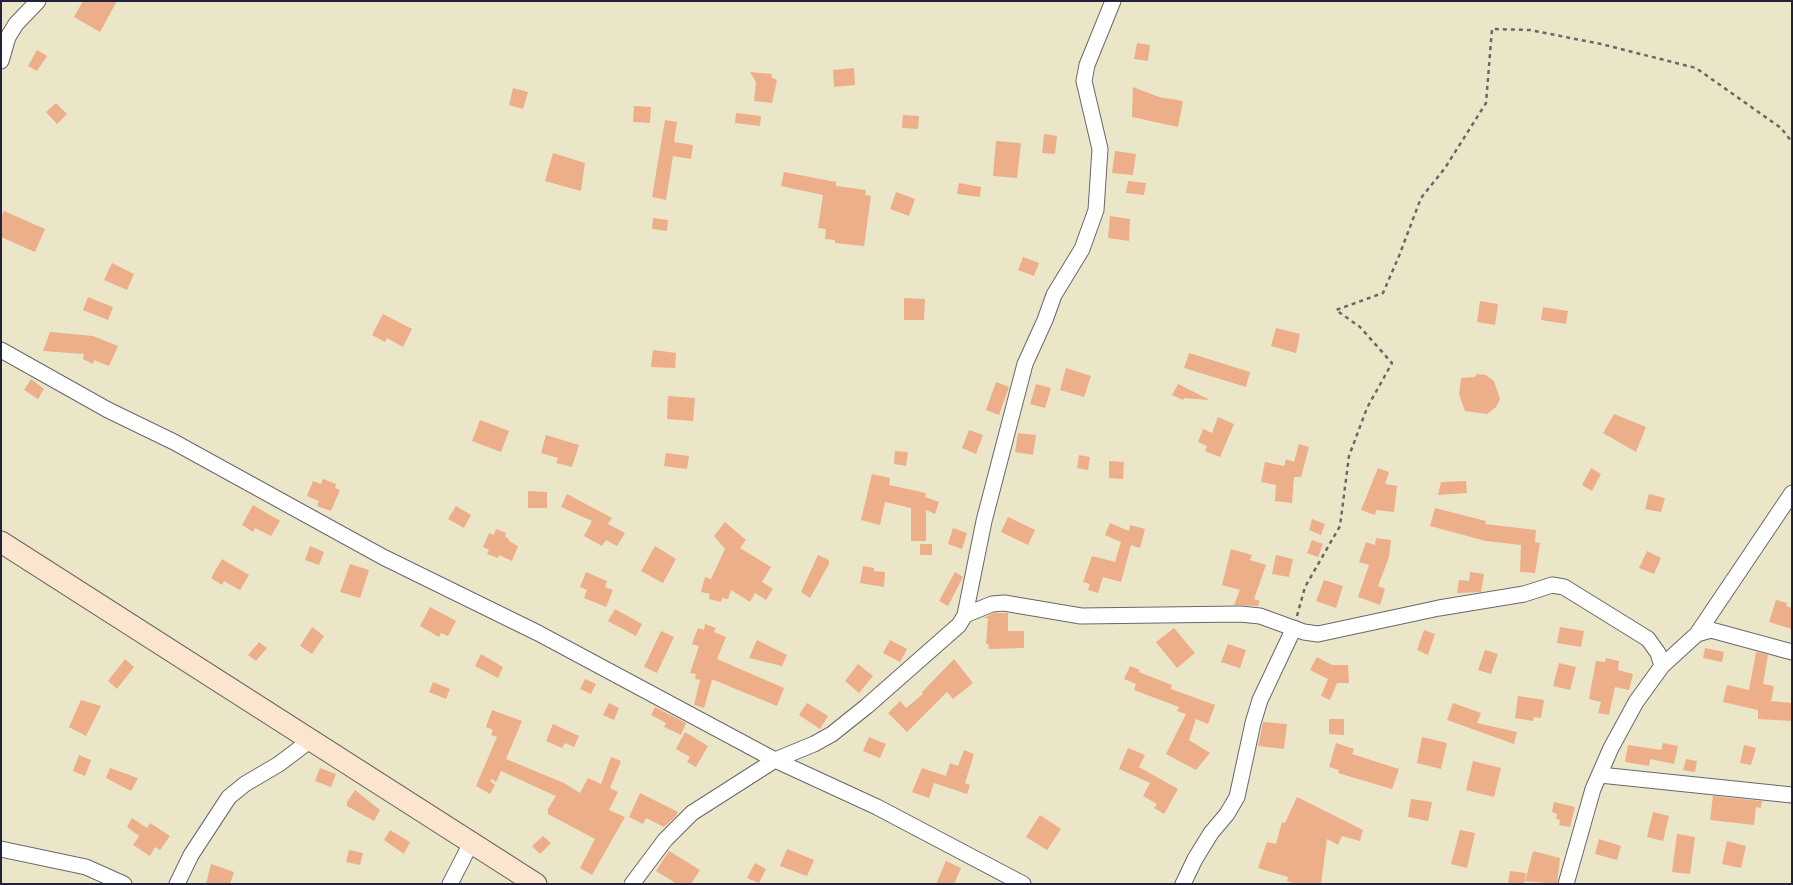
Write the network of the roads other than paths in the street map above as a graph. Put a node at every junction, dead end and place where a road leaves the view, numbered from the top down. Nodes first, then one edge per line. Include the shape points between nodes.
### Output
1 (38, 1) edge
2 (1113, 1) edge
3 (1, 61) edge
4 (1, 350) edge
5 (1792, 493) edge
6 (1, 542) edge
7 (965, 615) junction
8 (1294, 628) junction
9 (1697, 634) junction
10 (1792, 652) edge
11 (1662, 666) junction
12 (312, 739) junction
13 (775, 760) junction
14 (1600, 775) junction
15 (1792, 795) edge
16 (472, 843) junction
17 (1, 849) edge
18 (124, 884) edge
19 (177, 884) edge
20 (450, 884) edge
21 (536, 884) edge
22 (632, 884) edge
23 (1023, 884) edge
24 (1183, 884) edge
25 (1566, 884) edge

1 - 3 street via 16,24 8,37
2 - 7 street via 1087,65 1084,81 1100,149 1096,210 1082,249 1054,295 1025,364 984,521
4 - 13 street via 383,557 538,633
5 - 9 street
6 - 12 main road
7 - 8 street via 992,604 1004,603 1081,616 1240,614 1260,616
7 - 13 street via 959,625 839,729 814,744
8 - 11 street via 1318,634 1524,594 1552,585 1564,587 1648,639
8 - 24 street via 1260,700 1237,797 1194,859
9 - 10 street via 1711,630 1728,633
9 - 11 street
11 - 14 street via 1636,702
12 - 16 main road
12 - 19 street via 229,798 191,855
13 - 22 street via 692,813 665,840
13 - 23 street via 877,807
14 - 15 street
14 - 25 street
16 - 20 street
16 - 21 main road
17 - 18 street via 86,867

